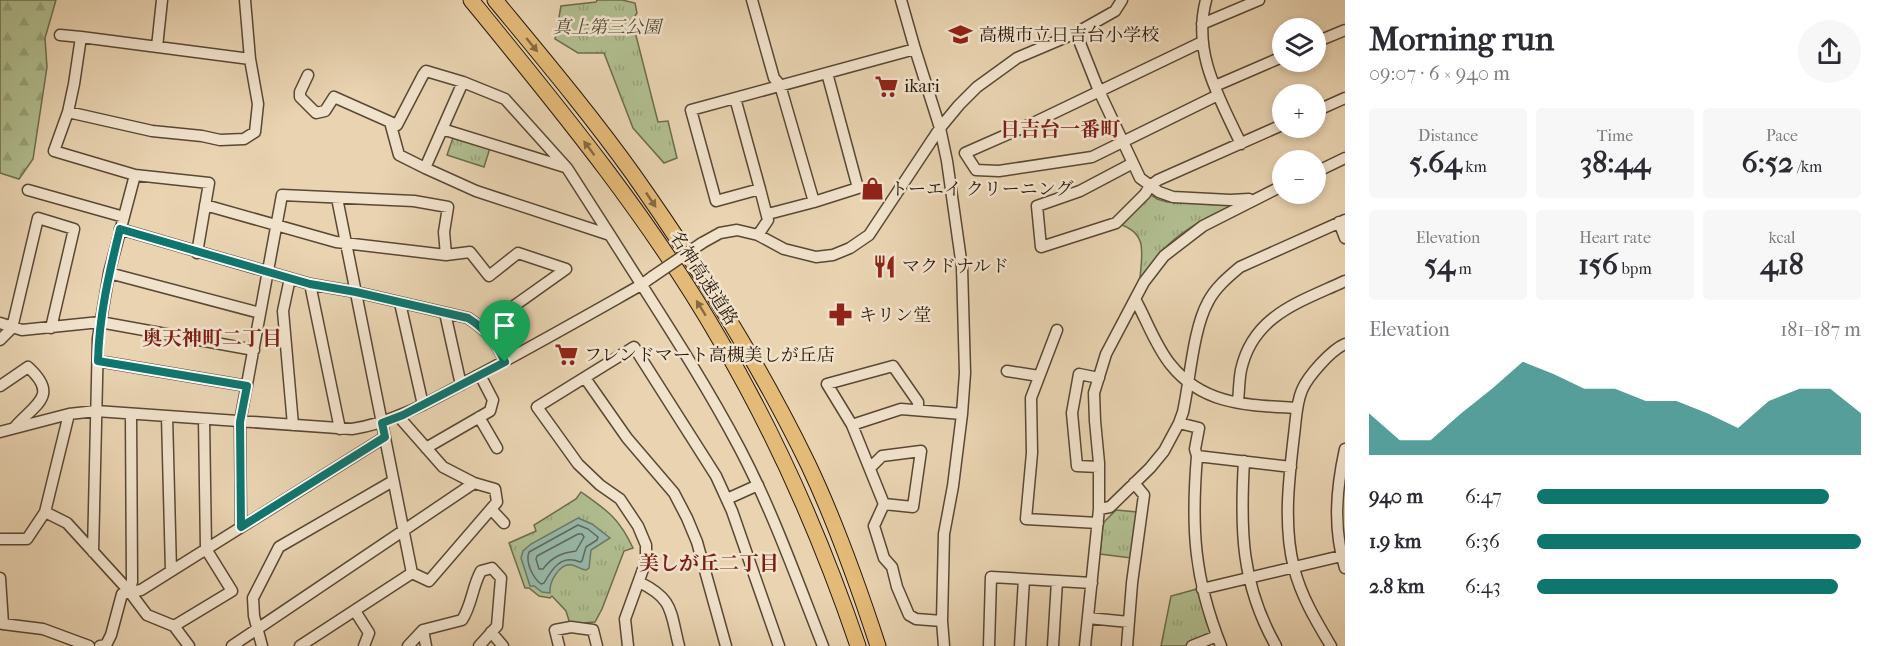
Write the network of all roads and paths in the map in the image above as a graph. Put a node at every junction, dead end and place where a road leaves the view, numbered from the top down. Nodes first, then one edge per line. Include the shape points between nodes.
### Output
1 (162, 0) edge
2 (245, 0) edge
3 (471, 0) edge
4 (495, 0) edge
5 (752, 0) edge
6 (902, 0) edge
7 (1122, 0) edge
8 (1206, 0) edge
9 (1259, 0) edge
10 (1202, 24) junction
11 (1345, 30) edge
12 (1076, 33) junction
13 (60, 34) dead end
14 (81, 37) junction
15 (1326, 38) edge
16 (1202, 42) junction
17 (157, 47) junction
18 (915, 49) junction
19 (250, 59) junction
20 (1272, 62) edge
21 (826, 73) junction
22 (308, 75) dead end
23 (463, 82) junction
24 (780, 85) junction
25 (1099, 91) junction
26 (1216, 91) junction
27 (735, 98) junction
28 (1345, 98) edge
29 (1326, 107) edge
30 (68, 112) junction
31 (390, 122) junction
32 (940, 128) junction
33 (442, 129) junction
34 (1272, 130) edge
35 (1123, 142) junction
36 (1241, 144) junction
37 (1345, 158) edge
38 (1133, 163) junction
39 (1326, 167) edge
40 (424, 168) junction
41 (567, 168) junction
42 (135, 175) junction
43 (1150, 186) junction
44 (760, 189) junction
45 (28, 190) dead end
46 (1272, 191) edge
47 (336, 198) junction
48 (1255, 199) junction
49 (814, 202) junction
50 (205, 206) junction
51 (768, 214) junction
52 (124, 217) junction
53 (1342, 221) edge
54 (276, 226) junction
55 (120, 229) junction
56 (610, 235) junction
57 (758, 235) junction
58 (1345, 238) edge
59 (346, 243) junction
60 (197, 253) junction
61 (446, 255) junction
62 (108, 273) junction
63 (268, 273) junction
64 (290, 279) junction
65 (1345, 281) edge
66 (310, 284) junction
67 (641, 285) junction
68 (356, 292) junction
69 (1136, 300) junction
70 (400, 303) junction
71 (445, 313) junction
72 (261, 314) junction
73 (100, 322) junction
74 (0, 323) edge
75 (12, 328) junction
76 (51, 328) junction
77 (483, 328) junction
78 (1057, 330) dead end
79 (0, 340) edge
80 (720, 340) junction
81 (742, 342) junction
82 (1345, 344) edge
83 (254, 350) junction
84 (98, 361) junction
85 (505, 362) junction
86 (1007, 371) dead end
87 (480, 375) junction
88 (1039, 376) junction
89 (585, 378) junction
90 (1099, 378) junction
91 (1189, 384) junction
92 (461, 385) junction
93 (0, 386) edge
94 (247, 386) junction
95 (1238, 402) junction
96 (423, 405) junction
97 (1297, 408) junction
98 (96, 411) junction
99 (918, 411) junction
100 (69, 414) junction
101 (130, 414) junction
102 (962, 414) junction
103 (167, 416) junction
104 (399, 417) junction
105 (479, 417) junction
106 (204, 419) junction
107 (240, 422) junction
108 (382, 423) junction
109 (1179, 423) junction
110 (293, 425) junction
111 (852, 425) junction
112 (14, 428) junction
113 (340, 429) junction
114 (0, 432) edge
115 (385, 437) junction
116 (426, 448) junction
117 (497, 448) dead end
118 (1345, 449) edge
119 (1197, 456) junction
120 (1244, 461) junction
121 (1290, 467) junction
122 (870, 468) junction
123 (1099, 468) junction
124 (393, 481) junction
125 (474, 483) junction
126 (1134, 483) junction
127 (758, 485) junction
128 (727, 499) junction
129 (884, 504) junction
130 (491, 509) junction
131 (1099, 509) junction
132 (45, 512) junction
133 (504, 523) dead end
134 (1098, 524) junction
135 (241, 527) junction
136 (404, 531) junction
137 (0, 539) edge
138 (206, 549) junction
139 (93, 552) junction
140 (1343, 555) edge
141 (1294, 568) junction
142 (1345, 568) edge
143 (171, 571) junction
144 (412, 573) junction
145 (0, 578) edge
146 (1249, 578) junction
147 (1024, 579) junction
148 (1057, 581) junction
149 (639, 582) junction
150 (1092, 583) junction
151 (1202, 589) junction
152 (129, 591) junction
153 (355, 611) junction
154 (1088, 618) junction
155 (942, 621) junction
156 (1130, 622) junction
157 (174, 626) junction
158 (257, 630) junction
159 (423, 630) junction
160 (491, 632) junction
161 (1219, 641) edge
162 (89, 646) edge
163 (100, 646) edge
164 (189, 646) edge
165 (232, 646) edge
166 (262, 646) edge
167 (300, 646) edge
168 (364, 646) edge
169 (408, 646) edge
170 (426, 646) edge
171 (479, 646) edge
172 (503, 646) edge
173 (559, 646) edge
174 (597, 646) edge
175 (628, 646) edge
176 (679, 646) edge
177 (726, 646) edge
178 (778, 646) edge
179 (823, 646) edge
180 (847, 646) edge
181 (858, 646) edge
182 (878, 646) edge
183 (886, 646) edge
184 (944, 646) edge
185 (989, 646) edge
186 (1020, 646) edge
187 (1053, 646) edge
188 (1085, 646) edge
189 (1127, 646) edge
190 (1192, 646) edge
191 (1276, 646) edge
192 (1331, 646) edge

1 - 17 street
2 - 19 street
80 -> 3 highway, 名神高速道路 via 615,182
4 -> 81 highway, 名神高速道路 via 633,174
5 - 24 street via 774,78
6 - 18 street
7 - 12 street via 1115,11
8 - 10 street
9 - 10 street
10 - 16 street
11 - 15 street
12 - 25 street
12 - 32 street via 1017,58 977,87
13 - 14 street
14 - 17 street
14 - 30 street
16 - 25 street
16 - 26 street
17 - 19 street
18 - 21 street
18 - 32 street
19 - 30 street via 258,104 255,132 244,139 220,140 152,131
20 - 26 street
21 - 24 street
21 - 49 street via 858,188
22 - 31 street via 300,97 316,113 326,111 334,97
23 - 31 street via 426,70 397,125
23 - 33 street
23 - 41 street via 505,99
24 - 27 street
24 - 49 street
25 - 35 street
25 - 35 street via 965,153 976,170 999,171 1092,157
26 - 35 street
26 - 36 street
27 - 44 street
27 - 44 street via 691,110 716,201
28 - 29 street
30 - 42 street via 54,151
31 - 40 street via 399,155
32 - 57 street via 869,235 850,248 816,257 784,249
32 - 102 street via 962,267
33 - 40 street
33 - 41 street
34 - 36 street
35 - 38 street
36 - 43 street
37 - 39 street
38 - 43 street via 1140,178
38 - 43 street via 1080,191 1037,206 1041,247 1116,222
40 - 56 street via 476,191
41 - 56 street
42 - 50 street via 209,183
42 - 52 street
43 - 48 street via 1173,197
44 - 51 street
45 - 52 street
46 - 48 street
47 - 54 street via 282,195
47 - 59 street
47 - 61 street via 414,201 448,207
48 - 69 street via 1203,226 1164,256
49 - 51 street
50 - 54 street
50 - 60 street
51 - 57 street
52 - 55 street
53 - 58 street
53 - 91 street via 1240,267 1226,278 1204,311
54 - 59 street
54 - 63 street
55 - 60 street
55 - 62 street
56 - 67 street
57 - 67 street, bridge via 720,233
59 - 61 street
59 - 68 street
60 - 63 street
61 - 77 street via 470,252 489,276 518,253 566,269
62 - 72 street
62 - 73 street
63 - 64 street
63 - 72 street
64 - 66 street
64 - 110 street via 283,311
65 - 95 street via 1283,309 1264,325 1241,370
66 - 68 street
66 - 113 street
67 - 85 street
67 - 127 street
68 - 70 street
68 - 108 street
69 - 90 street via 1106,354
69 - 91 street via 1170,364
70 - 71 street
70 - 96 street
71 - 77 street via 468,318
71 - 92 street
72 - 83 street
73 - 76 street
73 - 83 street
73 - 84 street
74 - 75 street
75 - 76 street
75 - 76 street via 38,218 74,229
75 - 79 street
77 - 85 street via 495,341
78 - 88 street
80 - 180 highway via 811,538
80 - 181 highway, 名神高速道路 via 789,472
81 - 182 highway, 名神高速道路 via 809,467
81 - 183 highway via 780,397 815,465
82 - 97 street via 1317,368 1302,389
83 - 94 street
84 - 94 street
84 - 98 street
85 - 87 street
86 - 88 street
87 - 92 street
87 - 105 street via 493,400 490,411
88 - 134 street via 1031,398 1032,453 1026,519
89 - 128 street via 634,347
89 - 149 street via 537,407 578,464 620,499 638,526 646,545
89 - 177 street via 627,438 674,493 698,542
90 - 123 street via 1094,393
90 - 123 street via 1079,374 1072,413 1077,466
91 - 95 street via 1211,396
91 - 109 street
92 - 96 street
93 - 112 street via 28,367 39,377 44,390 42,402
94 - 107 street
95 - 97 street
96 - 104 street
97 - 121 street
98 - 100 street
98 - 101 street
98 - 139 street
99 - 102 street
99 - 111 street via 901,409
99 - 111 street via 918,402 893,366 827,384
100 - 112 street
100 - 132 street
101 - 103 street
101 - 152 street
102 - 155 street via 944,534
103 - 106 street
103 - 143 street
104 - 108 street
104 - 116 street
105 - 116 street
105 - 117 street
106 - 107 street
106 - 138 street
107 - 110 street
107 - 135 street
108 - 113 street
108 - 115 street
109 - 119 street via 1198,428
109 - 126 street via 1164,451
110 - 113 street
111 - 122 street
112 - 114 street
115 - 124 street
115 - 135 street
116 - 125 street via 443,466
118 - 140 street via 1336,508
119 - 120 street
119 - 151 street via 1193,513
120 - 121 street
120 - 146 street via 1242,539
121 - 141 street via 1288,528
122 - 129 street
122 - 129 street via 882,456 921,451 913,507
123 - 131 street
124 - 136 street
124 - 158 street via 279,547 253,598
125 - 130 street via 495,489 497,502
125 - 136 street
126 - 131 street via 1110,507
126 - 156 street via 1144,495
127 - 128 street
127 - 179 street
128 - 178 street
129 - 155 street via 874,526 909,615
130 - 133 street
130 - 144 street via 429,581
131 - 134 street
132 - 137 street via 27,539
132 - 139 street via 67,523
134 - 150 street
135 - 138 street
136 - 144 street
136 - 158 street
138 - 143 street
138 - 157 street via 232,591
139 - 152 street
140 - 141 street
140 - 142 street
141 - 146 street
141 - 192 street via 1311,613
143 - 152 street via 141,590
144 - 153 street
145 - 162 street via 3,624 43,629
146 - 151 street
146 - 191 street
147 - 148 street
147 - 185 street via 991,577
147 - 186 street
148 - 150 street
148 - 187 street
149 - 175 street via 625,619
149 - 176 street via 664,597
150 - 154 street
151 - 161 street
152 - 157 street via 147,615
152 - 163 street via 122,594 106,645
153 - 167 street
153 - 168 street via 369,633
154 - 156 street
154 - 188 street
155 - 184 street
156 - 189 street
157 - 164 street
158 - 165 street
158 - 166 street
159 - 160 street via 462,620 475,581 481,571 492,568 501,578 497,626
159 - 169 street
159 - 170 street
160 - 171 street
160 - 172 street
161 - 190 street
173 - 174 street via 555,630 571,627 593,630

